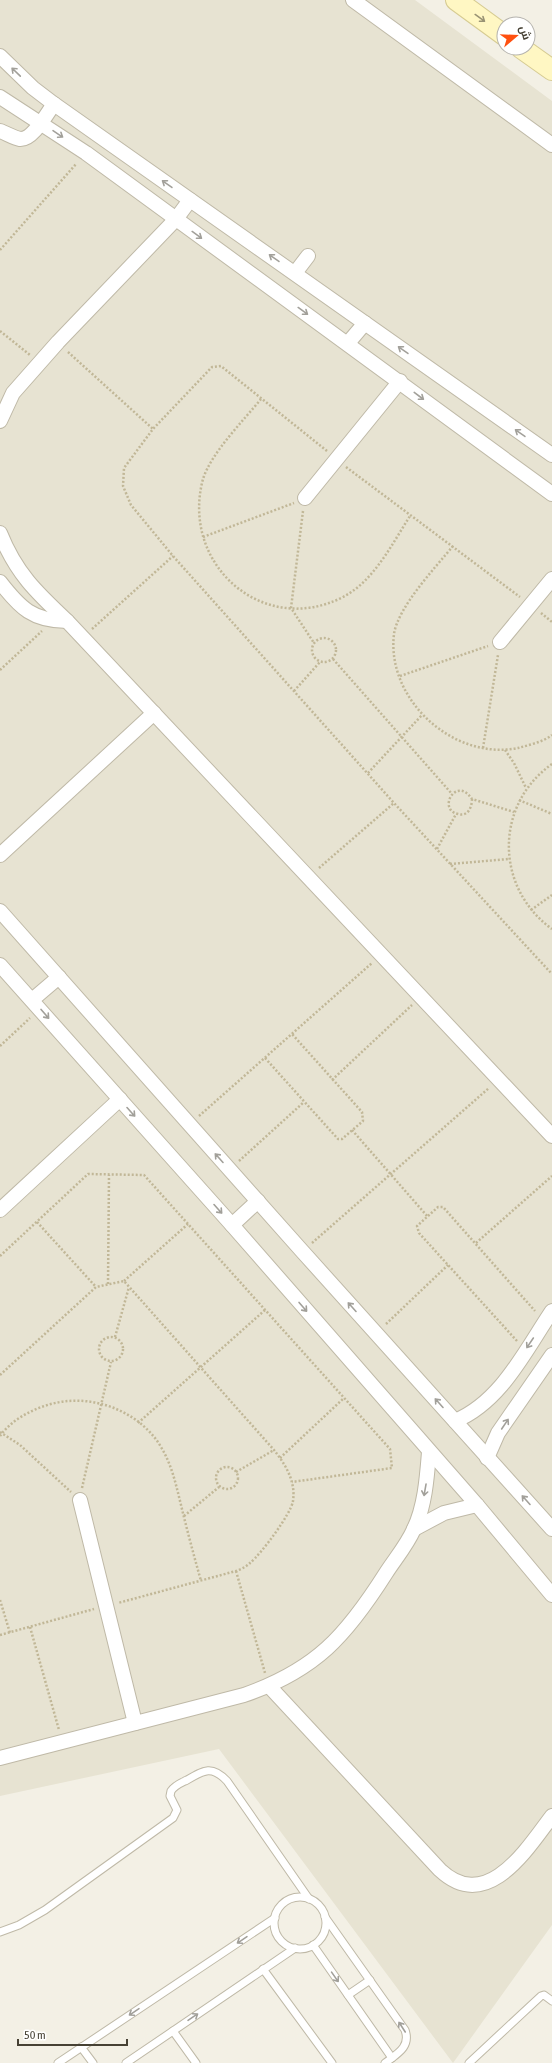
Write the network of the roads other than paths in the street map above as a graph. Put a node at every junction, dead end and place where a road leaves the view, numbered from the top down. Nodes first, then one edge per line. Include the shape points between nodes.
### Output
1 (353, 0) edge
2 (456, 0) edge
3 (496, 29) edge
4 (0, 56) edge
5 (532, 56) edge
6 (552, 70) edge
7 (0, 97) edge
8 (54, 104) junction
9 (40, 123) junction
10 (0, 131) edge
11 (552, 145) edge
12 (190, 200) junction
13 (176, 219) junction
14 (308, 256) dead end
15 (295, 273) junction
16 (364, 323) junction
17 (348, 343) junction
18 (400, 381) junction
19 (7, 394) edge
20 (0, 421) edge
21 (552, 455) edge
22 (552, 494) edge
23 (305, 498) road end
24 (0, 533) edge
25 (552, 579) edge
26 (0, 582) edge
27 (67, 621) junction
28 (500, 642) road end
29 (154, 713) junction
30 (0, 855) edge
31 (0, 911) edge
32 (0, 965) edge
33 (59, 977) junction
34 (36, 1004) junction
35 (120, 1099) junction
36 (552, 1136) edge
37 (258, 1201) junction
38 (0, 1210) edge
39 (232, 1225) junction
40 (548, 1316) edge
41 (552, 1355) edge
42 (510, 1374) junction
43 (529, 1388) junction
44 (455, 1421) junction
45 (428, 1452) junction
46 (487, 1458) junction
47 (80, 1500) road end
48 (477, 1505) junction
49 (414, 1529) junction
50 (552, 1529) edge
51 (552, 1595) edge
52 (269, 1686) junction
53 (135, 1723) junction
54 (0, 1758) edge
55 (552, 1816) edge
56 (309, 1898) junction
57 (325, 1917) junction
58 (275, 1918) junction
59 (0, 1932) edge
60 (313, 1945) junction
61 (295, 1948) junction
62 (263, 1969) junction
63 (370, 1980) junction
64 (348, 1995) junction
65 (552, 2001) edge
66 (173, 2030) junction
67 (81, 2047) junction
68 (392, 2058) junction
69 (331, 2062) edge
70 (58, 2063) edge
71 (93, 2063) edge
72 (126, 2063) edge
73 (196, 2063) edge
74 (385, 2063) edge
75 (469, 2063) edge

1 - 11 street
2 -> 3 street
8 -> 4 street
5 - 6 street
7 - 9 street
8 - 9 street
12 -> 8 street
9 - 10 street via 30,136 22,139
9 -> 13 street via 86,153
12 - 13 street
15 -> 12 street
13 -> 17 street
13 - 19 street
14 - 15 street
15 - 16 street
16 - 17 street
21 -> 16 street
17 - 18 street
18 -> 22 street
18 - 23 street
19 - 20 street
24 - 27 street via 8,553 23,576
25 - 28 street
26 - 27 street via 25,610 53,621
27 - 29 street
29 - 30 street
29 - 36 street
31 - 33 street
32 - 34 street
33 - 34 street
37 -> 33 street
34 -> 35 street
35 - 38 street
35 -> 39 street
37 - 39 street
44 -> 37 street
39 -> 45 street
40 -> 42 street
41 - 43 street
42 - 43 street
42 - 44 street via 478,1409
46 -> 43 street via 498,1433
44 - 46 street
45 - 48 street
45 -> 49 street via 425,1491
50 -> 46 street
47 - 53 street
48 - 49 street via 444,1513
48 - 51 street
49 - 52 street via 350,1626 317,1658
52 - 53 street via 244,1695
52 - 55 street via 440,1870 456,1882 466,1885 477,1884 506,1872
53 - 54 street
56 - 57 lane via 320,1906
56 - 58 lane via 296,1897 284,1902
56 - 59 lane via 227,1781 216,1773 203,1770 171,1791 170,1796 178,1810 173,1818 39,1914
57 - 60 lane via 325,1930
57 - 63 lane
58 - 61 lane via 277,1934 281,1940
58 -> 67 lane
60 - 61 lane
60 -> 64 lane
61 - 62 lane
66 -> 62 lane
62 - 69 lane
63 - 64 lane
68 -> 63 lane via 405,2048 407,2034
64 - 68 lane
65 - 75 lane via 544,1995 541,1996
66 - 72 lane
66 - 73 lane
67 - 70 lane
67 - 71 lane
68 - 74 lane

